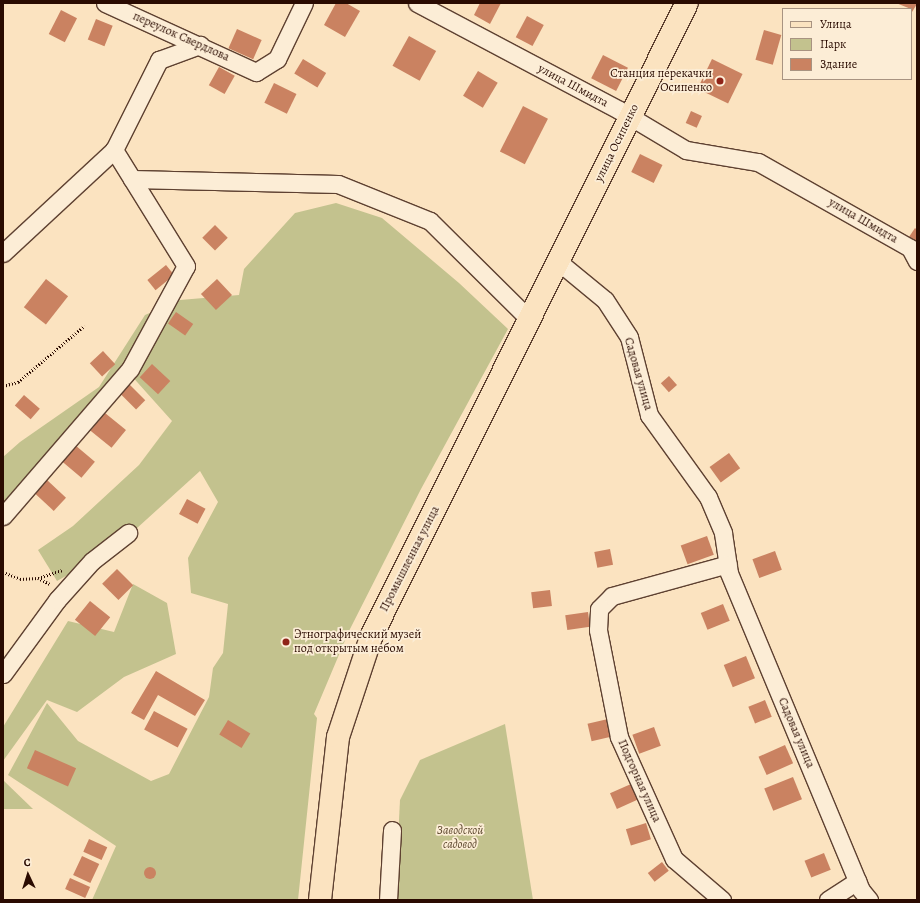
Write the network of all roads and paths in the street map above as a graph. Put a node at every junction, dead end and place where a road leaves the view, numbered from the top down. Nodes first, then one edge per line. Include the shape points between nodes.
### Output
1 (105, 3) edge
2 (304, 3) edge
3 (416, 3) edge
4 (687, 3) edge
5 (200, 45) junction
6 (629, 116) junction
7 (114, 150) junction
8 (132, 179) junction
9 (3, 253) edge
10 (917, 262) edge
11 (560, 263) junction
12 (530, 320) junction
13 (84, 326) dead end
14 (3, 386) edge
15 (3, 516) edge
16 (128, 533) dead end
17 (728, 564) junction
18 (3, 572) edge
19 (52, 585) dead end
20 (3, 674) edge
21 (392, 830) dead end
22 (857, 881) junction
23 (320, 900) edge
24 (388, 900) edge
25 (722, 900) edge
26 (828, 900) edge
27 (869, 900) edge

1 - 5 street, переулок Свердлова
2 - 5 street, переулок Свердлова via 278,59 256,72
3 - 6 street, улица Шмидта
4 - 6 main road, улица Осипенко
5 - 7 street via 159,60
6 - 10 street, улица Шмидта via 686,150 758,162 910,248
6 - 11 main road, улица Осипенко
7 - 8 street
7 - 9 street
8 - 12 street via 338,184 430,221
8 - 15 street via 186,266 130,369
11 - 12 main road, Промышленная улица
11 - 17 street, Садовая улица via 605,300 629,338 649,414 708,497 723,533
12 - 23 main road, Промышленная улица via 371,637 338,737
13 - 14 path via 18,382
16 - 20 street via 92,561 44,618
17 - 22 street, Садовая улица via 729,573
17 - 25 street, Подгорная улица via 612,596 599,609 598,630 619,737 674,859
18 - 19 path via 20,579 38,578
21 - 24 street
22 - 26 street
22 - 27 street, Садовая улица

